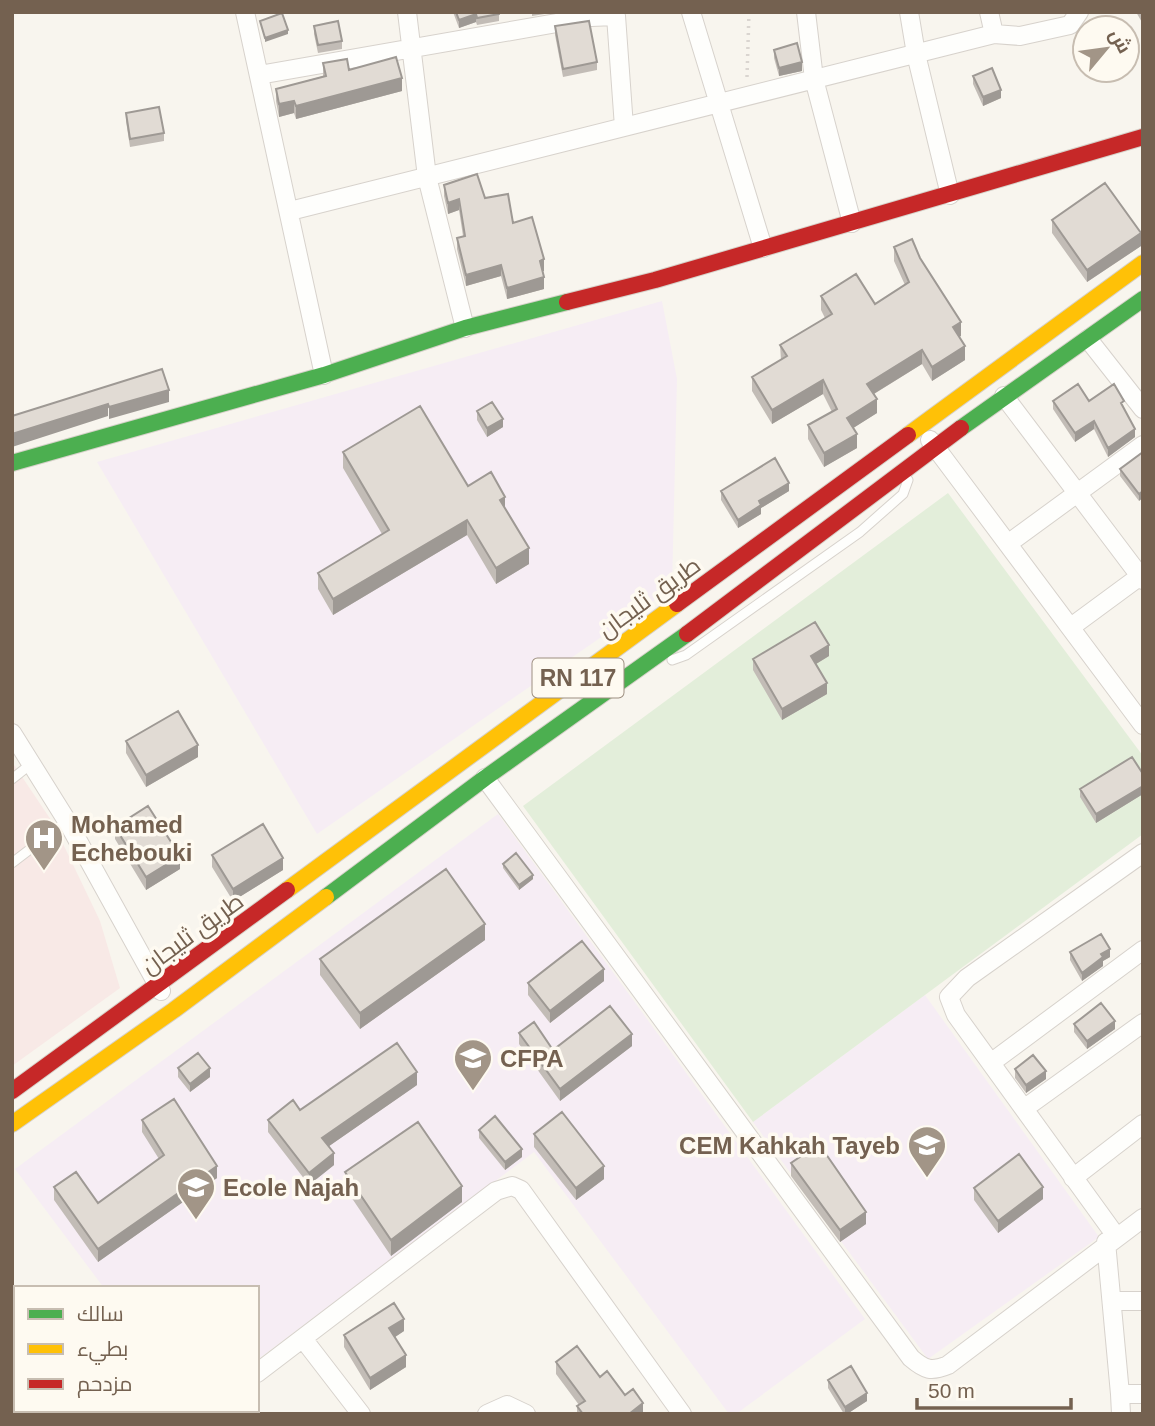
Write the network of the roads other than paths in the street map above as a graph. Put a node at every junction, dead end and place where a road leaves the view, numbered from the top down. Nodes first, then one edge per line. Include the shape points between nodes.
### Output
1 (245, 12) edge
2 (407, 12) edge
3 (691, 12) edge
4 (806, 12) edge
5 (909, 12) edge
6 (989, 12) edge
7 (1079, 12) edge
8 (616, 14) edge
9 (994, 34) junction
10 (412, 49) junction
11 (916, 54) junction
12 (259, 75) junction
13 (814, 79) junction
14 (719, 103) junction
15 (624, 127) junction
16 (1143, 137) edge
17 (427, 177) junction
18 (950, 195) junction
19 (289, 211) junction
20 (852, 223) junction
21 (763, 248) junction
22 (1143, 263) edge
23 (1143, 299) edge
24 (465, 328) junction
25 (1088, 339) junction
26 (324, 374) junction
27 (1004, 396) junction
28 (1143, 409) edge
29 (920, 426) junction
30 (1143, 445) edge
31 (935, 447) junction
32 (916, 462) junction
33 (12, 463) edge
34 (1077, 493) junction
35 (1009, 543) junction
36 (1142, 577) edge
37 (1071, 627) junction
38 (650, 644) junction
39 (1136, 701) edge
40 (1143, 725) edge
41 (12, 733) edge
42 (31, 764) junction
43 (485, 778) junction
44 (12, 779) edge
45 (67, 821) junction
46 (1143, 853) edge
47 (12, 863) edge
48 (1143, 950) edge
49 (158, 987) junction
50 (174, 1010) junction
51 (1143, 1023) edge
52 (992, 1062) junction
53 (12, 1091) edge
54 (1025, 1108) junction
55 (12, 1124) edge
56 (1143, 1124) edge
57 (1073, 1178) junction
58 (1143, 1218) edge
59 (1112, 1239) junction
60 (1114, 1301) junction
61 (1143, 1301) edge
62 (303, 1340) junction
63 (259, 1372) edge
64 (1120, 1394) junction
65 (1143, 1394) edge
66 (361, 1414) edge
67 (487, 1414) edge
68 (526, 1414) edge
69 (682, 1414) edge
70 (1121, 1414) edge

1 - 12 street
2 - 10 street
3 - 14 street
4 - 13 street
5 - 11 street
6 - 9 street
7 - 9 street via 1070,25 1020,36
8 - 10 street
8 - 15 street
9 - 11 street
10 - 12 street
10 - 17 street
11 - 13 street
11 - 18 street
12 - 19 street
13 - 14 street
13 - 20 street
14 - 15 street
14 - 21 street
15 - 17 street
16 - 18 main road
17 - 19 street
17 - 24 street
18 - 20 main road
19 - 26 street
20 - 21 main road
21 - 24 main road
22 - 29 main road, طريق ثليجان / RN 117
23 - 25 main road, طريق ثليجان / RN 117
24 - 26 main road
25 - 27 main road, طريق ثليجان / RN 117
25 - 28 street
26 - 33 main road
27 - 31 main road, طريق ثليجان / RN 117
27 - 34 street
29 - 31 street
29 - 38 main road, طريق ثليجان / RN 117
30 - 34 street
31 - 32 main road, طريق ثليجان / RN 117
31 - 35 street
32 - 38 main road, طريق ثليجان / RN 117
32 - 38 lane via 903,494 860,532 686,655 673,660
34 - 35 street
34 - 36 street
35 - 37 street
36 - 37 street
37 - 39 street
38 - 43 main road, طريق ثليجان / RN 117
38 - 49 main road, طريق ثليجان / RN 117
39 - 40 street
41 - 42 street
42 - 44 lane
42 - 45 street
43 - 50 main road, طريق ثليجان / RN 117
43 - 59 street via 911,1358 924,1369 948,1365
45 - 47 lane
45 - 49 street
46 - 52 street via 953,990 951,1005
48 - 52 street
49 - 50 street
49 - 53 main road, طريق ثليجان / RN 117
50 - 55 main road, طريق ثليجان / RN 117
51 - 54 street
52 - 54 street
54 - 57 street
56 - 57 street
57 - 59 street
58 - 59 street
59 - 60 street
60 - 61 street
60 - 64 street
62 - 63 street
62 - 66 street
62 - 69 street via 496,1191 513,1186 521,1190
64 - 65 street
64 - 70 street
67 - 68 street via 507,1405

